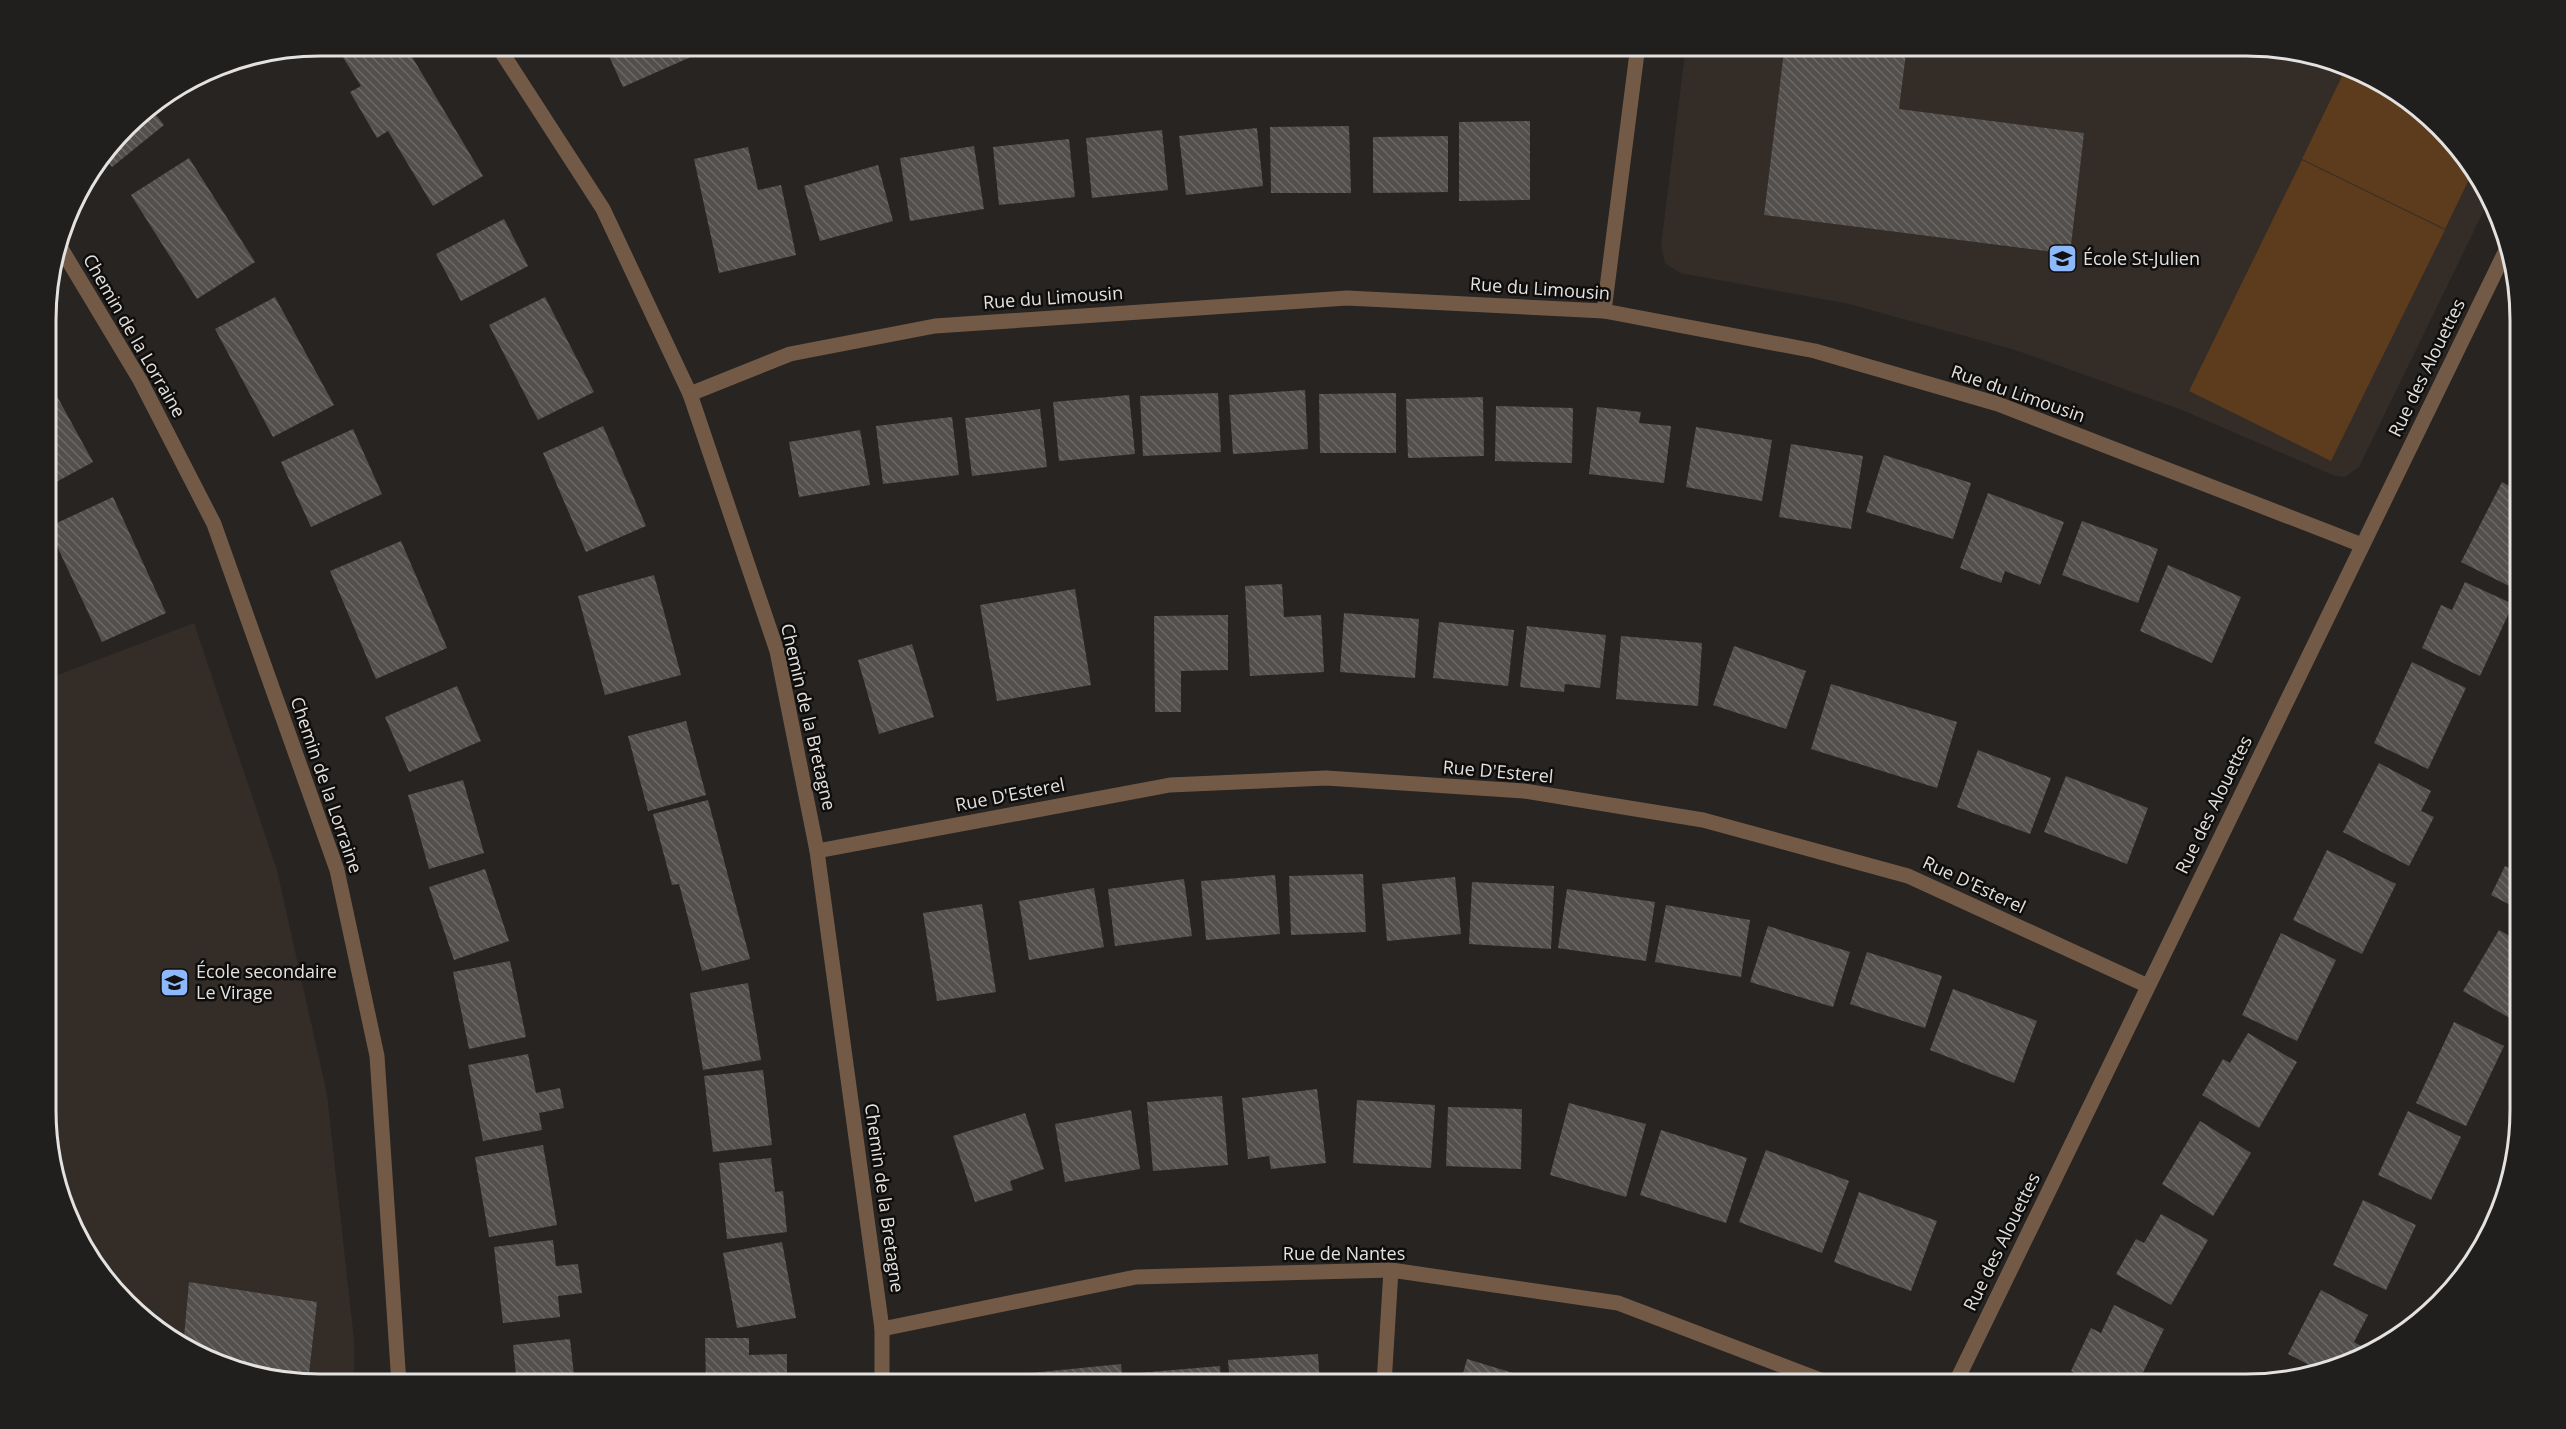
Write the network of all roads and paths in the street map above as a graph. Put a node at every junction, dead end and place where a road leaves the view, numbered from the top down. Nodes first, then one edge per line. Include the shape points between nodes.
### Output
1 (504, 56) edge
2 (1637, 56) edge
3 (64, 253) edge
4 (2503, 256) edge
5 (1604, 311) junction
6 (690, 394) junction
7 (2362, 545) junction
8 (817, 851) junction
9 (2148, 987) junction
10 (1391, 1270) junction
11 (882, 1329) junction
12 (398, 1374) edge
13 (882, 1374) edge
14 (1385, 1374) edge
15 (1805, 1374) edge
16 (1959, 1374) edge

1 - 6 street, Chemin de la Bretagne via 603,209
2 - 5 street
3 - 12 street, Chemin de la Lorraine via 140,380 214,524 337,870 377,1056
4 - 7 street, Rue des Alouettes
5 - 6 street, Rue du Limousin via 1347,298 935,326 790,354
5 - 7 street, Rue du Limousin via 1815,351 1998,404
6 - 8 street, Chemin de la Bretagne via 777,651
7 - 9 street, Rue des Alouettes
8 - 9 street, Rue D'Esterel via 1170,784 1326,778 1524,792 1703,820 1908,876
8 - 11 street, Chemin de la Bretagne
9 - 16 street, Rue des Alouettes
10 - 11 street, Rue de Nantes via 1136,1277
10 - 14 street
10 - 15 street, Rue de Nantes via 1618,1303
11 - 13 street, Chemin de la Bretagne

